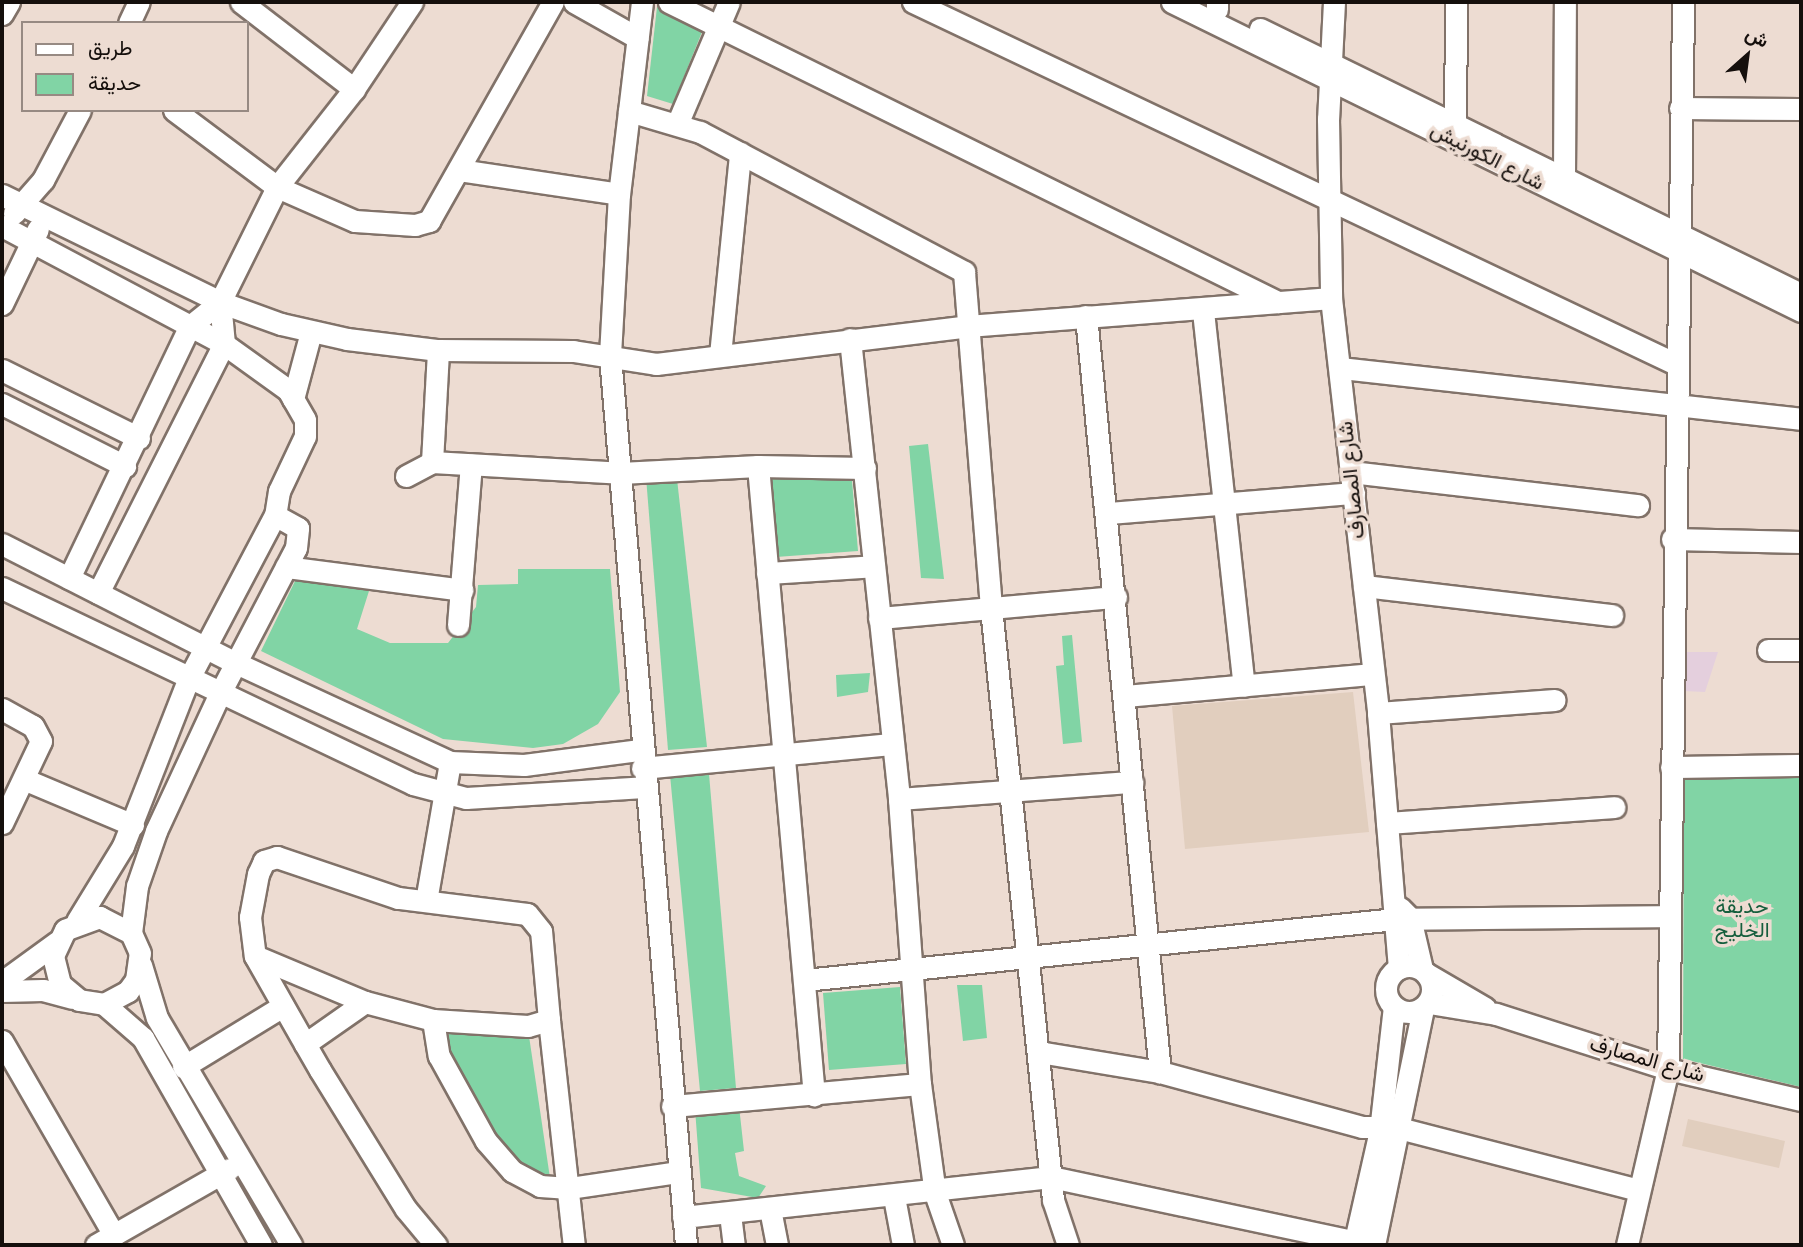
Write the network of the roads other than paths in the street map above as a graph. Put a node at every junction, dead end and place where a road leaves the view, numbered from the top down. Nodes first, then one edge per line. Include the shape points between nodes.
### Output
1 (9, 2) edge
2 (241, 2) edge
3 (412, 2) edge
4 (553, 2) edge
5 (574, 2) edge
6 (642, 2) edge
7 (669, 2) edge
8 (729, 2) edge
9 (913, 2) edge
10 (1172, 2) edge
11 (1334, 2) edge
12 (1456, 2) edge
13 (1565, 2) edge
14 (1683, 2) edge
15 (1212, 4) edge
16 (2, 14) edge
17 (718, 28) junction
18 (638, 38) junction
19 (1330, 69) junction
20 (354, 89) junction
21 (1680, 108) junction
22 (1801, 109) edge
23 (629, 111) junction
24 (79, 112) edge
25 (177, 112) edge
26 (678, 122) junction
27 (1455, 124) junction
28 (740, 153) junction
29 (459, 170) junction
30 (1564, 178) junction
31 (43, 180) junction
32 (277, 187) junction
33 (619, 194) junction
34 (10, 199) edge
35 (1328, 200) junction
36 (44, 217) junction
37 (3, 231) edge
38 (32, 242) junction
39 (1677, 242) junction
40 (1801, 295) edge
41 (1331, 298) junction
42 (220, 302) junction
43 (1278, 302) junction
44 (2, 304) edge
45 (1203, 311) junction
46 (1801, 311) edge
47 (1086, 316) junction
48 (968, 326) junction
49 (190, 327) junction
50 (311, 332) junction
51 (850, 339) junction
52 (223, 344) junction
53 (438, 350) junction
54 (720, 355) junction
55 (610, 356) junction
56 (1676, 364) junction
57 (1341, 368) junction
58 (2, 370) edge
59 (293, 399) junction
60 (2, 404) edge
61 (1675, 405) junction
62 (1801, 419) edge
63 (139, 438) junction
64 (432, 462) junction
65 (471, 465) junction
66 (125, 466) junction
67 (758, 466) junction
68 (866, 468) junction
69 (621, 473) junction
70 (406, 476) dead end
71 (1352, 482) junction
72 (1224, 503) junction
73 (1638, 505) dead end
74 (1109, 513) junction
75 (275, 515) junction
76 (1672, 539) junction
77 (1801, 542) edge
78 (2, 544) edge
79 (874, 566) junction
80 (286, 568) junction
81 (766, 573) junction
82 (69, 578) junction
83 (1364, 586) junction
84 (2, 587) edge
85 (463, 590) junction
86 (98, 593) junction
87 (1116, 597) junction
88 (991, 608) junction
89 (1612, 615) dead end
90 (879, 618) junction
91 (458, 625) dead end
92 (205, 648) junction
93 (1768, 650) dead end
94 (1801, 650) edge
95 (236, 663) junction
96 (1373, 674) junction
97 (188, 680) junction
98 (1244, 686) junction
99 (219, 695) junction
100 (1125, 696) junction
101 (1555, 700) dead end
102 (2, 709) edge
103 (1378, 713) junction
104 (891, 744) junction
105 (785, 756) junction
106 (450, 762) junction
107 (1801, 765) edge
108 (1671, 767) junction
109 (642, 769) junction
110 (26, 780) junction
111 (1132, 782) junction
112 (1011, 790) junction
113 (444, 793) junction
114 (899, 799) junction
115 (1614, 807) dead end
116 (2, 823) edge
117 (1387, 823) junction
118 (133, 825) junction
119 (426, 901) junction
120 (1399, 912) junction
121 (1671, 916) junction
122 (77, 921) junction
123 (131, 933) junction
124 (57, 942) junction
125 (1148, 946) junction
126 (140, 953) junction
127 (1028, 955) junction
128 (255, 956) junction
129 (913, 968) junction
130 (1399, 968) junction
131 (1425, 972) junction
132 (805, 980) junction
133 (2, 982) edge
134 (2, 991) edge
135 (79, 1000) junction
136 (365, 1002) junction
137 (104, 1004) junction
138 (284, 1006) junction
139 (1426, 1006) junction
140 (1394, 1007) junction
141 (1496, 1014) junction
142 (433, 1020) junction
143 (549, 1020) junction
144 (2, 1041) edge
145 (305, 1044) junction
146 (1039, 1052) junction
147 (183, 1067) junction
148 (1668, 1069) junction
149 (1160, 1072) junction
150 (920, 1084) junction
151 (814, 1096) junction
152 (1801, 1100) edge
153 (672, 1106) junction
154 (1387, 1129) junction
155 (240, 1163) junction
156 (677, 1172) junction
157 (217, 1176) junction
158 (1051, 1177) junction
159 (569, 1188) junction
160 (1639, 1190) junction
161 (935, 1193) junction
162 (894, 1197) junction
163 (770, 1209) junction
164 (730, 1214) junction
165 (683, 1217) junction
166 (105, 1240) edge
167 (1363, 1244) edge
168 (261, 1245) edge
169 (291, 1245) edge
170 (436, 1245) edge
171 (573, 1245) edge
172 (686, 1245) edge
173 (734, 1245) edge
174 (777, 1245) edge
175 (903, 1245) edge
176 (953, 1245) edge
177 (1068, 1245) edge
178 (1627, 1245) edge

1 - 16 street
2 - 20 street
3 - 20 street
4 - 29 street
5 - 18 street
6 - 18 street
7 - 17 street
8 - 17 street
9 - 35 street
10 - 19 street, شارع الكورنيش
11 - 19 street, شارع المصارف
12 - 27 street
13 - 30 street
14 - 21 street
15 - 19 street, شارع الكورنيش
17 - 26 street
17 - 43 street
18 - 23 street
19 - 27 street, شارع الكورنيش
19 - 35 street, شارع المصارف
19 - 39 street, شارع الكورنيش
20 - 32 street
21 - 22 street
21 - 39 street
23 - 26 street
23 - 33 street
24 - 31 street
25 - 32 street
26 - 28 street
27 - 30 street, شارع الكورنيش
28 - 48 street via 964,272
28 - 54 street
29 - 32 street via 429,221 401,228 355,221
29 - 33 street
30 - 39 street, شارع الكورنيش
31 - 34 street
31 - 36 street
32 - 42 street
33 - 55 street
34 - 36 street
34 - 37 street
35 - 41 street, شارع المصارف
35 - 56 street
36 - 38 street
36 - 42 street
37 - 38 street
38 - 44 street
38 - 49 street
39 - 40 street, شارع الكورنيش
39 - 46 street, شارع الكورنيش
39 - 56 street
41 - 43 street
41 - 57 street, شارع المصارف
42 - 49 street
42 - 50 street
42 - 52 street
43 - 45 street
45 - 47 street
45 - 72 street
47 - 48 street
47 - 74 street
48 - 51 street
48 - 88 street
49 - 52 street
49 - 63 street
50 - 53 street
50 - 59 street
51 - 54 street
51 - 68 street
52 - 59 street
52 - 86 street
53 - 55 street
53 - 64 street
54 - 55 street via 656,363
55 - 69 street
56 - 61 street
57 - 61 street
57 - 71 street, شارع المصارف
58 - 63 street
59 - 75 street via 305,420 305,436 279,491
60 - 66 street
61 - 62 street
61 - 76 street
63 - 66 street
64 - 65 street
64 - 70 street
65 - 69 street
65 - 85 street
66 - 82 street
67 - 68 street
67 - 69 street
67 - 81 street
68 - 79 street
69 - 109 street
71 - 72 street
71 - 73 street
71 - 83 street, شارع المصارف
72 - 74 street
72 - 98 street
74 - 87 street
75 - 80 street via 299,528
75 - 92 street
76 - 77 street
76 - 108 street
78 - 82 street
79 - 81 street
79 - 90 street
80 - 85 street
80 - 95 street
81 - 105 street
82 - 86 street
83 - 89 street
83 - 96 street, شارع المصارف
84 - 97 street
85 - 91 street
86 - 92 street
87 - 88 street
87 - 100 street
88 - 90 street
88 - 112 street
90 - 104 street
92 - 95 street
92 - 97 street
93 - 94 street
95 - 99 street
95 - 106 street
96 - 98 street
96 - 103 street, شارع المصارف
97 - 99 street
97 - 118 street
98 - 100 street
99 - 113 street
99 - 123 street via 156,831 137,886
100 - 111 street
101 - 103 street
102 - 110 street via 38,731 40,750
103 - 117 street, شارع المصارف
104 - 105 street
104 - 114 street
105 - 109 street
105 - 132 street
106 - 109 street
106 - 113 street
107 - 108 street
108 - 121 street
109 - 113 street via 466,799
109 - 153 street
110 - 116 street
110 - 118 street
111 - 112 street
111 - 125 street
112 - 114 street
112 - 127 street
113 - 119 street
114 - 129 street
115 - 117 street
117 - 120 street, شارع المصارف
118 - 122 street
119 - 128 street via 398,898 277,857 264,861 250,917
119 - 143 street via 527,914 541,931
120 - 121 street
120 - 125 street
120 - 130 street, شارع المصارف
120 - 131 street, شارع المصارف
121 - 148 street
122 - 123 street via 100,917
122 - 124 street
123 - 126 street
124 - 133 street
124 - 135 street via 54,970 60,984
125 - 127 street
125 - 149 street
126 - 137 street via 140,967 128,991
126 - 147 street via 149,1002
127 - 129 street
127 - 146 street
128 - 136 street
128 - 138 street
129 - 132 street
129 - 150 street
130 - 131 street
130 - 140 street via 1386,986
131 - 139 street via 1433,988
131 - 141 street, شارع المصارف
132 - 151 street
134 - 135 street via 43,990
135 - 137 street
136 - 142 street
136 - 145 street
137 - 157 street via 143,1038
138 - 145 street
138 - 147 street
139 - 140 street via 1409,1013
139 - 141 street, شارع المصارف
139 - 154 street
140 - 154 street
141 - 148 street, شارع المصارف
142 - 143 street via 528,1026
142 - 159 street via 439,1056 486,1141 512,1171 540,1186
143 - 159 street
144 - 166 street
145 - 170 street via 405,1209
146 - 149 street
146 - 158 street
147 - 155 street
148 - 152 street, شارع المصارف
148 - 160 street
149 - 154 street
150 - 151 street
150 - 161 street
151 - 153 street
153 - 156 street
154 - 160 street
154 - 167 street
155 - 157 street
155 - 169 street
156 - 159 street
156 - 165 street
157 - 166 street
157 - 168 street
158 - 161 street
158 - 167 street
158 - 177 street
159 - 171 street
160 - 178 street
161 - 162 street
161 - 176 street
162 - 163 street
162 - 175 street
163 - 164 street
163 - 174 street
164 - 165 street
164 - 173 street
165 - 172 street

